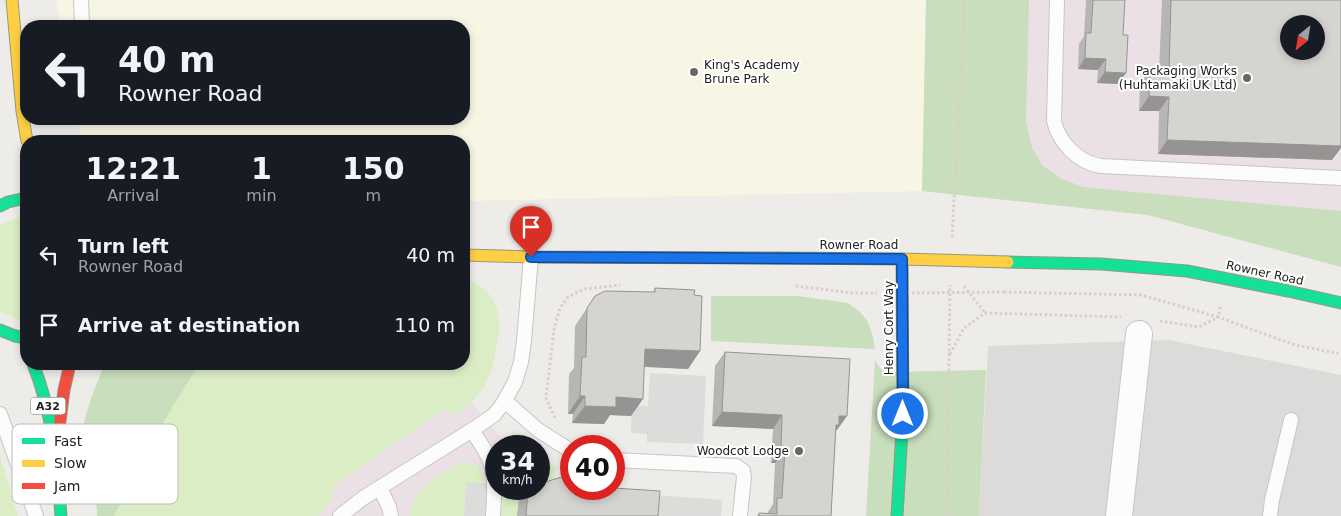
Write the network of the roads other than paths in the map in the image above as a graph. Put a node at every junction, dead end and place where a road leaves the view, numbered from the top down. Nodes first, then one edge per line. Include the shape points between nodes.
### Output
1 (12, 0) edge
2 (81, 0) edge
3 (1057, 0) edge
4 (82, 20) edge
5 (20, 89) edge
6 (1341, 178) edge
7 (20, 198) edge
8 (0, 206) edge
9 (470, 255) edge
10 (531, 257) junction
11 (902, 259) junction
12 (1341, 303) edge
13 (1142, 324) road end
14 (0, 330) edge
15 (20, 339) edge
16 (35, 370) edge
17 (69, 370) edge
18 (505, 401) junction
19 (0, 414) edge
20 (1291, 420) dead end
21 (51, 424) edge
22 (59, 424) edge
23 (472, 430) junction
24 (560, 444) edge
25 (12, 448) edge
26 (625, 461) edge
27 (380, 488) junction
28 (32, 504) edge
29 (36, 516) edge
30 (340, 516) edge
31 (391, 516) edge
32 (493, 516) edge
33 (740, 516) edge
34 (897, 516) edge
35 (1119, 516) edge
36 (1270, 516) edge

1 - 5 main road
2 - 4 lane
3 - 6 lane via 1054,121 1065,143 1083,160 1101,166
7 - 8 main road
9 - 10 main road, Rowner Road
10 - 11 main road, Rowner Road
10 - 18 lane via 520,369
11 - 12 main road, Rowner Road, bridge via 1101,264 1187,271
11 - 34 main road, Henry Cort Way via 898,293 903,414
13 - 35 street
14 - 15 main road
16 - 21 main road, A32
17 - 22 main road, A32
18 - 23 lane via 494,414
18 - 24 lane
19 - 25 lane
20 - 36 lane
23 - 27 lane
23 - 32 lane via 492,468
26 - 33 lane via 736,466 744,476
27 - 30 lane
27 - 31 lane
28 - 29 lane

